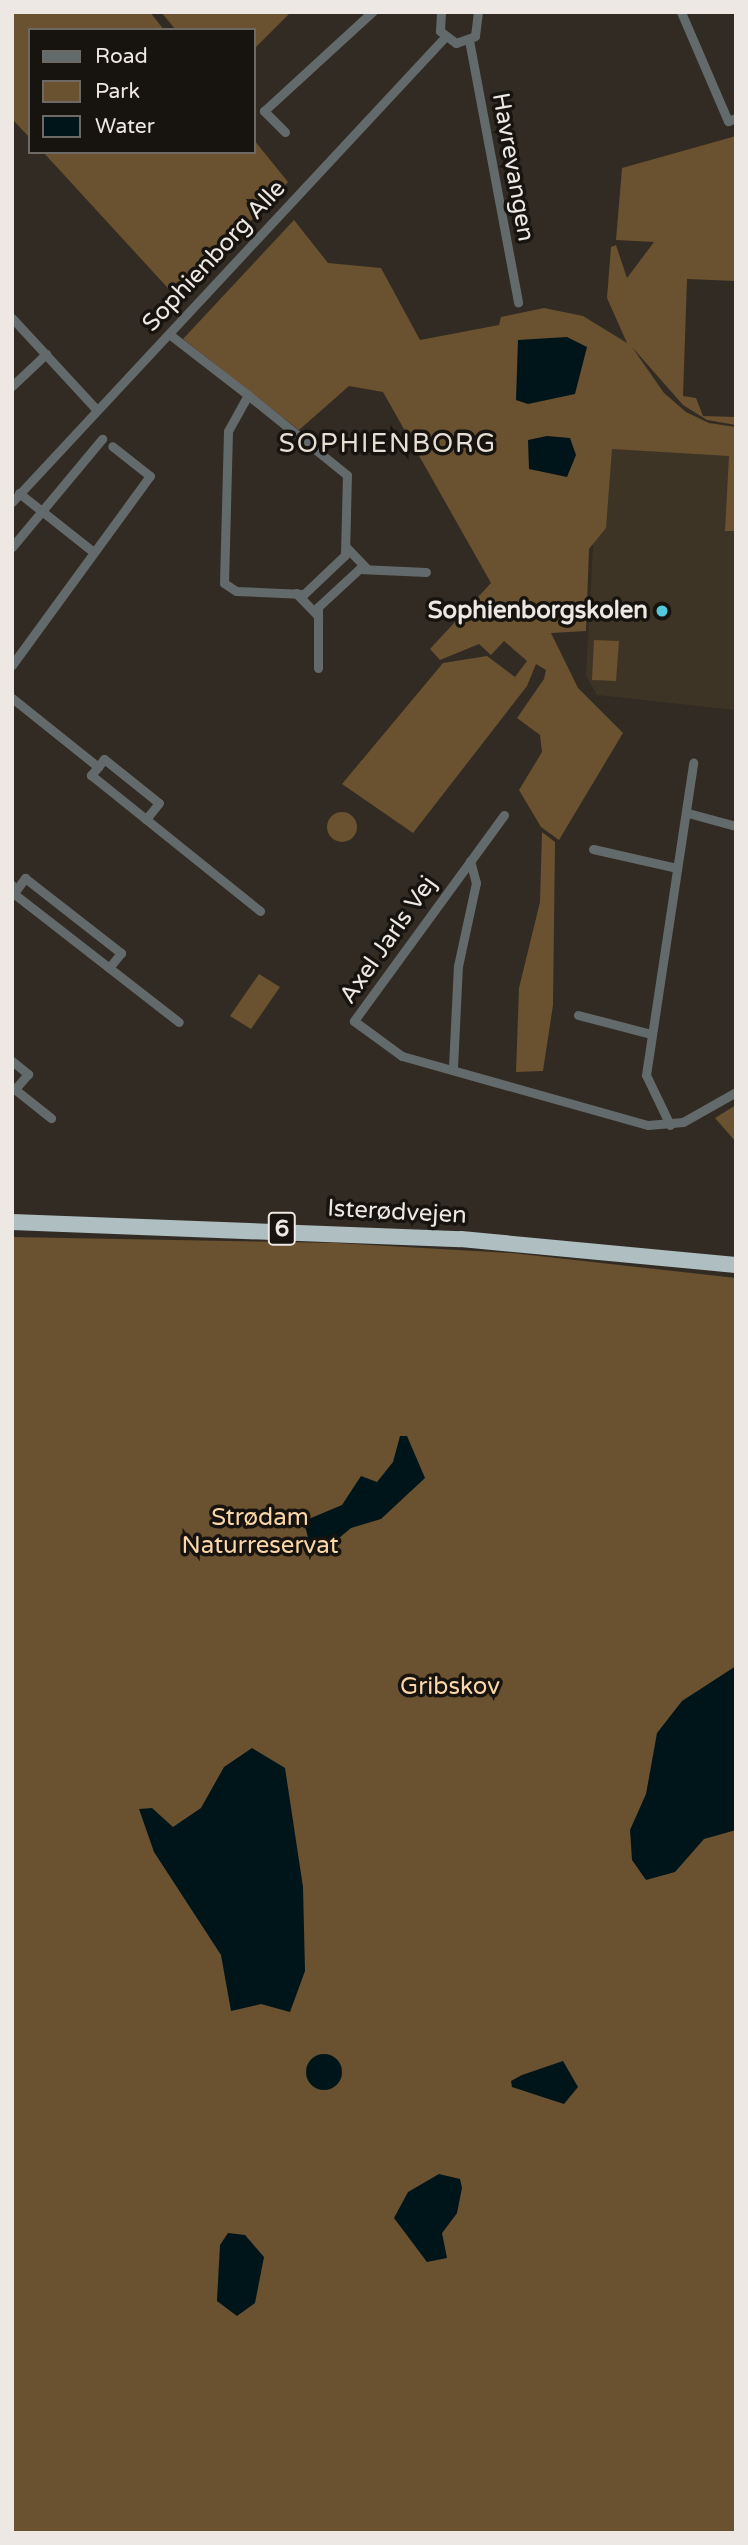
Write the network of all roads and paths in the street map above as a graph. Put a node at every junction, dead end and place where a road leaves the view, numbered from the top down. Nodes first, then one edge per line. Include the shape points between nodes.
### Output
1 (372, 12) edge
2 (441, 12) edge
3 (478, 12) edge
4 (681, 12) edge
5 (444, 37) junction
6 (470, 40) junction
7 (736, 118) edge
8 (285, 132) dead end
9 (518, 302) dead end
10 (12, 318) edge
11 (169, 334) junction
12 (46, 354) junction
13 (12, 386) edge
14 (248, 395) junction
15 (95, 408) junction
16 (102, 439) dead end
17 (112, 446) dead end
18 (19, 493) junction
19 (12, 502) edge
20 (42, 511) junction
21 (12, 547) edge
22 (346, 547) junction
23 (91, 550) junction
24 (367, 569) junction
25 (426, 572) dead end
26 (296, 593) junction
27 (318, 616) junction
28 (12, 665) edge
29 (318, 668) dead end
30 (12, 698) edge
31 (693, 763) dead end
32 (98, 767) junction
33 (688, 813) junction
34 (504, 815) dead end
35 (146, 819) junction
36 (736, 825) edge
37 (593, 849) dead end
38 (470, 861) junction
39 (673, 867) junction
40 (15, 887) edge
41 (261, 911) dead end
42 (109, 968) junction
43 (578, 1015) dead end
44 (178, 1022) dead end
45 (651, 1034) junction
46 (12, 1061) edge
47 (453, 1067) junction
48 (14, 1088) edge
49 (736, 1092) edge
50 (51, 1118) dead end
51 (670, 1125) junction
52 (12, 1222) edge
53 (736, 1265) edge

1 - 8 street via 264,111
2 - 5 street
3 - 6 street via 478,31
4 - 7 street via 728,121
5 - 6 street
5 - 11 street, Sophienborg Alle
6 - 9 street, Havrevangen
10 - 12 street
11 - 14 street
11 - 15 street, Sophienborg Alle
12 - 13 street
12 - 15 street
14 - 22 street via 347,475
14 - 26 street via 228,431 224,583 236,591
15 - 18 street, Sophienborg Alle
16 - 20 street
17 - 23 street via 150,476
18 - 19 street, Sophienborg Alle
18 - 20 street
20 - 21 street
20 - 23 street
22 - 24 street
22 - 26 street via 345,555 304,594
23 - 28 street via 68,580 68,596
24 - 25 street
24 - 27 street via 359,569 318,607
26 - 27 street
27 - 29 street
30 - 32 street
31 - 33 street
32 - 35 street via 91,775
32 - 35 street via 104,759 159,803
33 - 36 street
33 - 39 street
34 - 38 street, Axel Jarls Vej
35 - 41 street
37 - 39 street
38 - 47 street, Axel Jarls Vej via 476,883 458,966
38 - 47 street, Axel Jarls Vej via 354,1021 402,1056
39 - 45 street via 672,922
40 - 42 street via 13,893
40 - 42 street via 25,878 121,953
42 - 44 street
43 - 45 street
45 - 51 street via 648,1088
46 - 48 street via 28,1074
47 - 51 street, Axel Jarls Vej via 648,1125
48 - 50 street
49 - 51 street
52 - 53 highway, Isterødvejen / 6 via 406,1236

